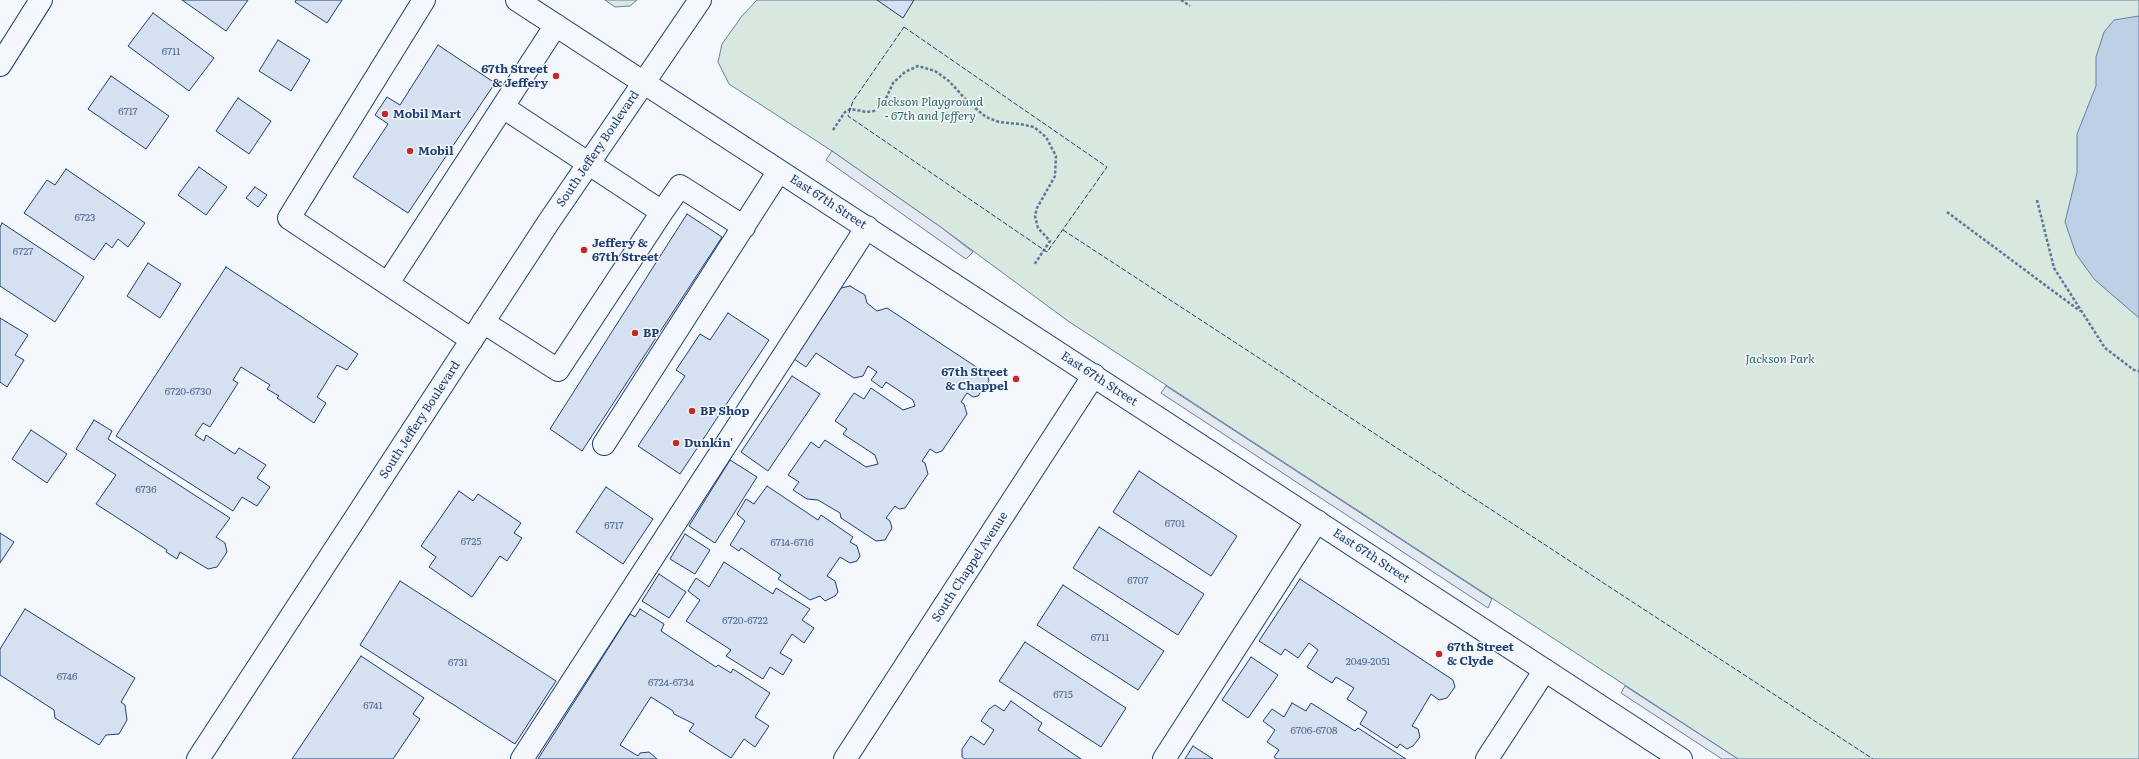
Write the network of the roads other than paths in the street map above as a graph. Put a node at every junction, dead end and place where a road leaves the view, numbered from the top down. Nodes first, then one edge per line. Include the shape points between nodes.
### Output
1 (42, 0) edge
2 (424, 0) edge
3 (517, 0) edge
4 (700, 0) edge
5 (556, 25) junction
6 (0, 65) edge
7 (644, 82) junction
8 (503, 107) junction
9 (590, 162) junction
10 (780, 171) junction
11 (662, 212) junction
12 (744, 227) junction
13 (867, 227) junction
14 (388, 283) junction
15 (478, 331) junction
16 (1094, 375) junction
17 (604, 444) dead end
18 (1317, 521) junction
19 (1545, 670) junction
20 (198, 759) edge
21 (522, 759) edge
22 (845, 759) edge
23 (1164, 759) edge
24 (1487, 759) edge
25 (1681, 759) edge

1 - 6 street
2 - 14 street via 289,218
3 - 5 street, East 67th Street
4 - 7 street, South Jeffery Boulevard
5 - 7 street, East 67th Street
5 - 8 street
7 - 9 street, South Jeffery Boulevard
7 - 10 street, East 67th Street
8 - 9 street
8 - 14 street
9 - 11 street
9 - 15 street, South Jeffery Boulevard
10 - 12 street
10 - 13 street, East 67th Street
11 - 12 street via 680,186
11 - 15 street via 558,370
12 - 17 street
13 - 16 street, East 67th Street
13 - 21 street
14 - 15 street
15 - 20 street, South Jeffery Boulevard
16 - 18 street, East 67th Street
16 - 22 street, South Chappel Avenue
18 - 19 street, East 67th Street
18 - 23 street
19 - 24 street
19 - 25 street, East 67th Street

